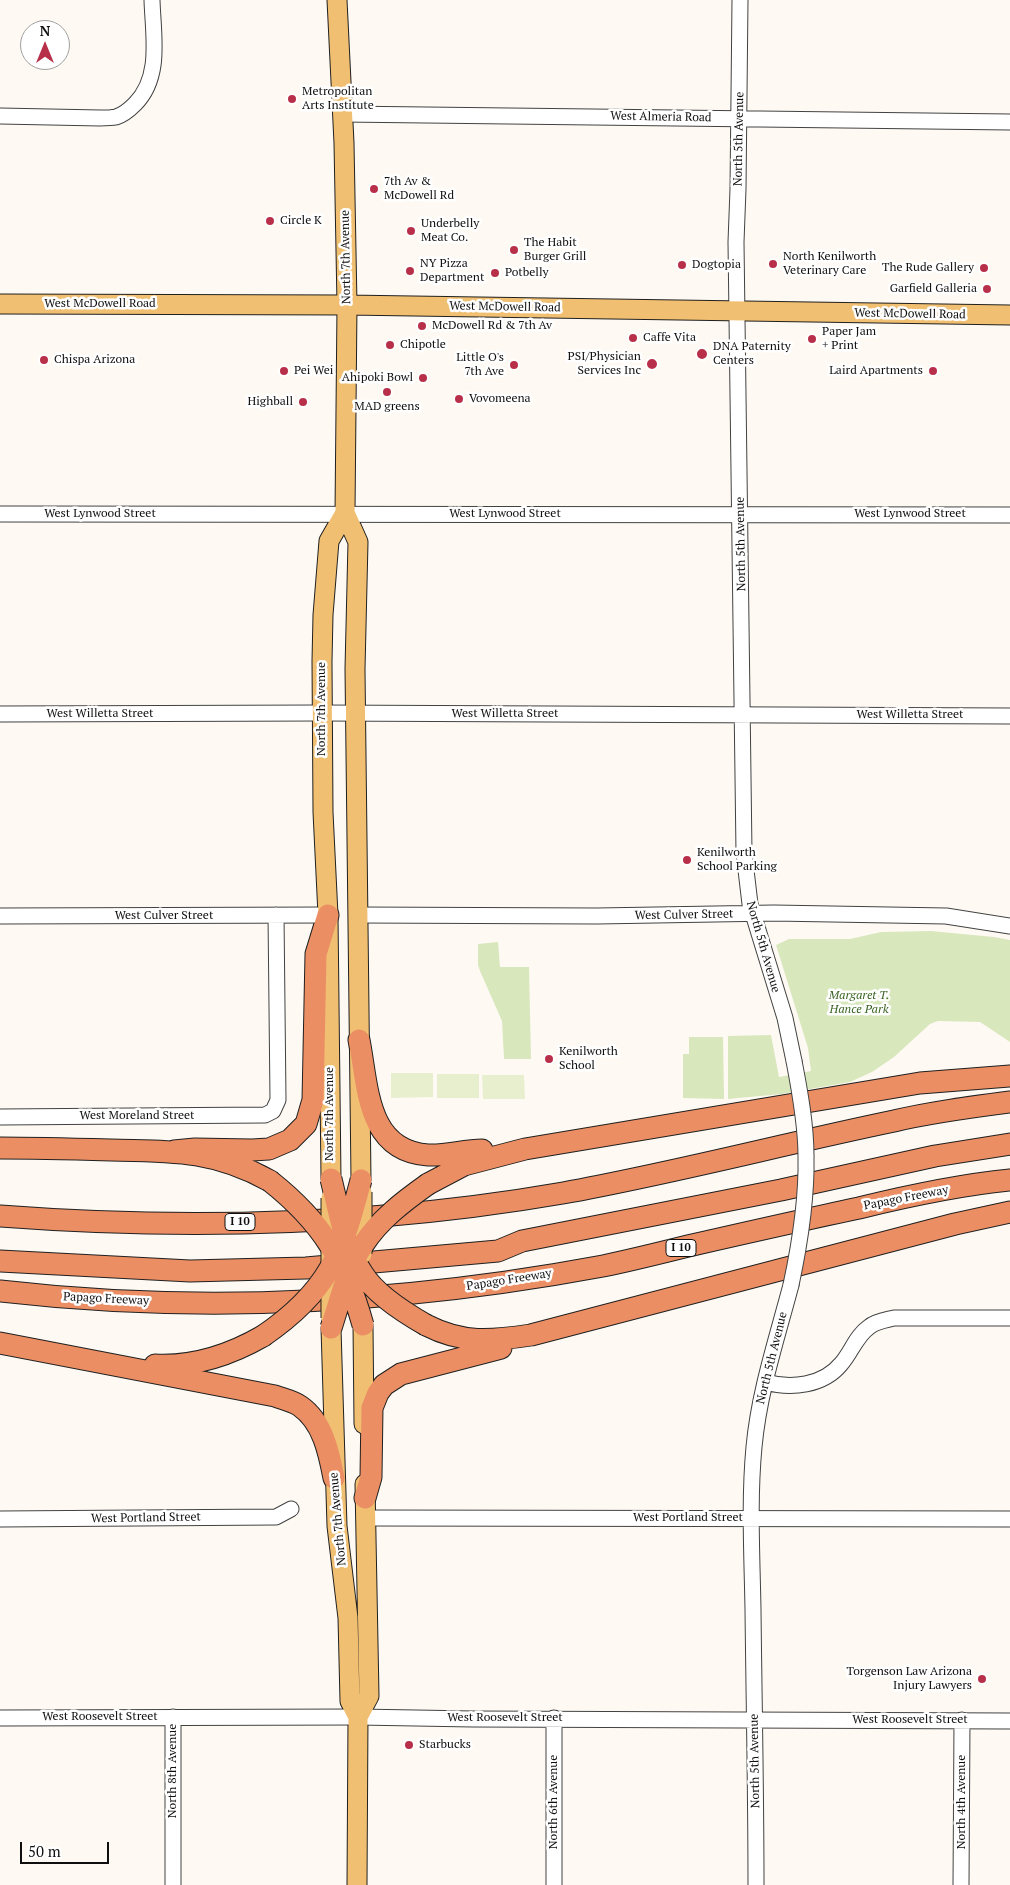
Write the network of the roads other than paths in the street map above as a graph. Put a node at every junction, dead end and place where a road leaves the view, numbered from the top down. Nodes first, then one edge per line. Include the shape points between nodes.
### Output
1 (152, 0) edge
2 (337, 0) edge
3 (740, 0) edge
4 (342, 114) junction
5 (0, 116) edge
6 (739, 118) junction
7 (1010, 122) edge
8 (0, 304) edge
9 (347, 304) junction
10 (737, 312) junction
11 (1010, 315) edge
12 (0, 514) edge
13 (345, 514) junction
14 (740, 514) junction
15 (1010, 515) edge
16 (321, 713) junction
17 (356, 713) junction
18 (0, 714) edge
19 (742, 714) junction
20 (1010, 716) edge
21 (753, 914) junction
22 (276, 915) junction
23 (328, 915) junction
24 (358, 915) junction
25 (0, 916) edge
26 (1010, 926) edge
27 (359, 1040) junction
28 (1010, 1076) edge
29 (1010, 1102) edge
30 (0, 1116) edge
31 (1010, 1144) edge
32 (0, 1148) edge
33 (525, 1149) junction
34 (174, 1151) junction
35 (331, 1179) joint
36 (361, 1180) joint
37 (1010, 1180) edge
38 (805, 1183) junction
39 (1010, 1212) edge
40 (0, 1216) edge
41 (522, 1241) junction
42 (0, 1246) edge
43 (346, 1258) junction
44 (0, 1261) edge
45 (0, 1291) edge
46 (1010, 1318) edge
47 (363, 1325) joint
48 (331, 1328) joint
49 (531, 1335) junction
50 (0, 1344) edge
51 (90, 1360) junction
52 (765, 1382) junction
53 (334, 1478) junction
54 (366, 1508) junction
55 (291, 1510) dead end
56 (0, 1519) edge
57 (752, 1519) junction
58 (1010, 1519) edge
59 (173, 1717) junction
60 (358, 1717) junction
61 (0, 1718) edge
62 (554, 1718) junction
63 (754, 1720) junction
64 (962, 1720) junction
65 (1010, 1721) edge
66 (173, 1885) edge
67 (357, 1885) edge
68 (554, 1885) edge
69 (756, 1885) edge
70 (961, 1885) edge

1 - 5 street via 153,74 148,87 130,109 116,117 100,118
2 - 4 main road, North 7th Avenue
3 - 6 street, North 5th Avenue
4 - 6 street, West Almeria Road
4 - 9 main road, North 7th Avenue
6 - 7 street, West Almeria Road
6 - 10 street, North 5th Avenue
8 - 9 main road, West McDowell Road
9 - 10 main road, West McDowell Road
9 - 13 main road, North 7th Avenue
10 - 11 main road, West McDowell Road
10 - 14 street, North 5th Avenue
12 - 13 street, West Lynwood Street
13 - 14 street, West Lynwood Street
13 - 16 main road, North 7th Avenue via 329,541 323,615
13 - 17 main road, North 7th Avenue via 358,542
14 - 15 street, West Lynwood Street
14 - 19 street, North 5th Avenue
16 - 17 street, West Willetta Street
16 - 18 street, West Willetta Street
16 - 23 main road, North 7th Avenue
17 - 19 street, West Willetta Street
17 - 24 main road, North 7th Avenue
19 - 20 street, West Willetta Street
19 - 21 street, North 5th Avenue via 743,839
21 - 24 street, West Culver Street
21 - 26 street, West Culver Street via 938,916
21 - 38 street, North 5th Avenue, bridge via 785,1018 794,1061 805,1144
22 - 23 street, West Culver Street
22 - 25 street, West Culver Street
22 - 30 street, West Moreland Street via 278,1100 273,1111 265,1115
23 - 34 highway via 316,954 313,1100 306,1124 290,1140 269,1149
23 - 35 main road, North 7th Avenue
24 - 27 main road, North 7th Avenue
27 - 33 highway via 370,1106 382,1129 394,1142 425,1155
27 - 36 main road, North 7th Avenue
28 - 33 highway via 920,1083
29 - 40 highway, I 10 via 895,1120 560,1194 480,1205 289,1221 154,1222
31 - 38 highway
32 - 34 highway
33 - 43 highway, bridge via 464,1165 428,1184 389,1215
34 - 43 highway, bridge via 220,1159 270,1181 298,1204
35 - 43 highway, bridge
36 - 43 highway, bridge
37 - 45 highway, Papago Freeway / I 10 via 906,1197 603,1266 439,1291 339,1299 198,1303
38 - 41 highway
38 - 52 street, North 5th Avenue, bridge via 799,1246
39 - 49 highway
41 - 42 highway via 496,1238 347,1253 278,1256 144,1257
41 - 44 highway via 498,1251 306,1268 190,1271
43 - 47 highway, bridge
43 - 48 highway, bridge
43 - 49 highway, bridge via 392,1302 440,1332 469,1340
43 - 51 highway, bridge via 286,1320 263,1336 228,1353 189,1364 162,1366
46 - 52 street via 884,1320 869,1327 841,1365 822,1379 801,1385 779,1386
47 - 54 main road, North 7th Avenue
48 - 53 main road, North 7th Avenue
49 - 54 highway via 501,1348 401,1374 384,1385 372,1408 371,1478
50 - 51 highway
51 - 53 highway via 275,1396 300,1405 322,1434
52 - 57 street, North 5th Avenue via 754,1446
53 - 60 main road, North 7th Avenue via 348,1618 350,1701
54 - 57 street, West Portland Street
54 - 60 main road, North 7th Avenue via 368,1696
55 - 56 street, West Portland Street via 276,1517
57 - 58 street, West Portland Street
57 - 63 street, North 5th Avenue
59 - 60 street, West Roosevelt Street
59 - 61 street, West Roosevelt Street
59 - 66 street, North 8th Avenue
60 - 62 street, West Roosevelt Street
60 - 67 main road, North 7th Avenue
62 - 63 street, West Roosevelt Street
62 - 68 street, North 6th Avenue
63 - 64 street, West Roosevelt Street
63 - 69 street, North 5th Avenue
64 - 65 street, West Roosevelt Street
64 - 70 street, North 4th Avenue

